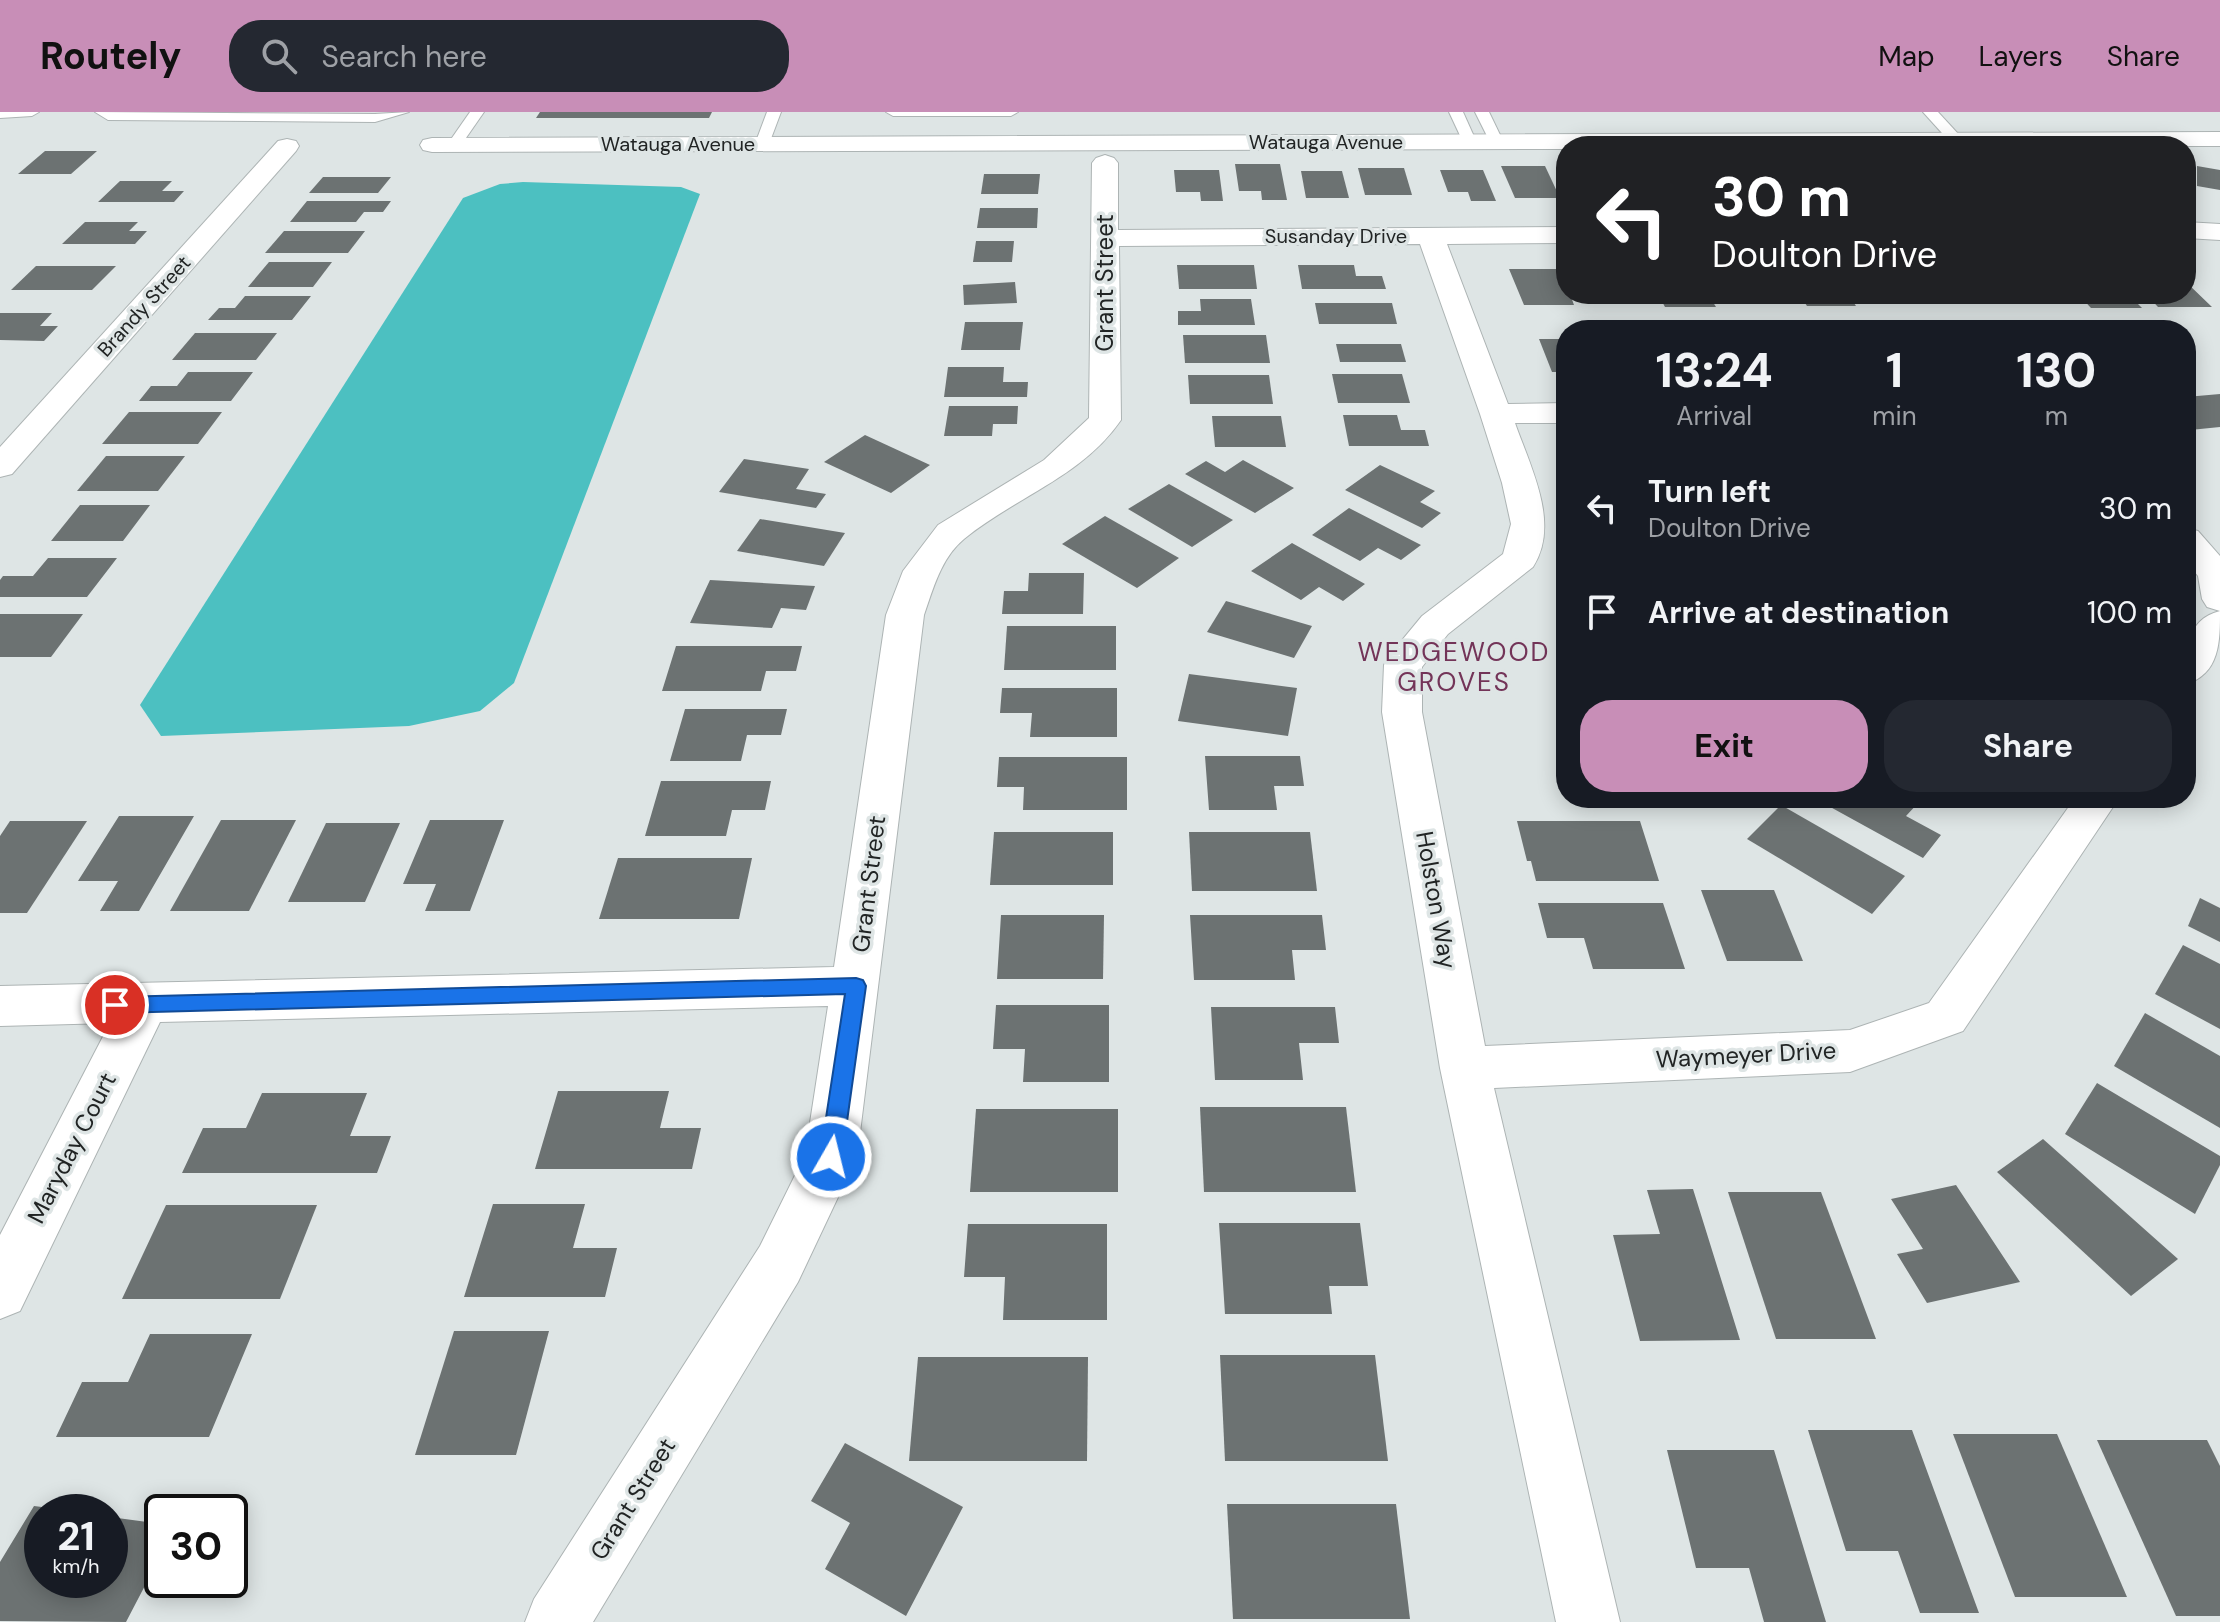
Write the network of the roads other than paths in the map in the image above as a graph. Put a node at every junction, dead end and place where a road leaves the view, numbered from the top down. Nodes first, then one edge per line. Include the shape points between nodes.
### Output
1 (32, 112) edge
2 (102, 112) edge
3 (402, 112) edge
4 (477, 112) edge
5 (774, 112) edge
6 (893, 112) edge
7 (1011, 112) edge
8 (1456, 112) edge
9 (1482, 112) edge
10 (1930, 112) edge
11 (0, 114) edge
12 (1952, 136) edge
13 (2196, 139) edge
14 (2220, 139) edge
15 (1469, 141) junction
16 (1496, 141) junction
17 (1556, 141) edge
18 (762, 144) junction
19 (443, 145) joint
20 (287, 146) dead end
21 (1105, 163) dead end
22 (2196, 231) edge
23 (2220, 232) edge
24 (1556, 235) edge
25 (1431, 236) junction
26 (1106, 238) junction
27 (1556, 413) edge
28 (1496, 414) junction
29 (0, 467) edge
30 (2196, 551) edge
31 (2220, 599) edge
32 (2220, 623) edge
33 (2196, 657) edge
34 (2091, 808) edge
35 (856, 986) junction
36 (144, 1005) junction
37 (0, 1006) edge
38 (1465, 1068) junction
39 (0, 1292) edge
40 (557, 1622) edge
41 (1588, 1622) edge

1 - 11 lane
2 - 3 lane via 375,118
4 - 19 lane
5 - 18 lane
6 - 7 lane
8 - 15 lane
9 - 16 lane
10 - 12 lane
13 - 14 street, Watauga Avenue
15 - 16 street, Watauga Avenue
15 - 18 street, Watauga Avenue
16 - 17 street, Watauga Avenue
18 - 19 street, Watauga Avenue
20 - 29 street, Brandy Street
21 - 26 street, Grant Street
22 - 23 street
24 - 25 street, Susanday Drive
25 - 26 street, Susanday Drive
25 - 28 street, Holston Way
26 - 35 street, Grant Street via 1105,420 1056,467 950,533 921,571 905,615
27 - 28 street
28 - 38 street, Holston Way via 1528,524 1520,559 1435,625 1403,665 1402,712
30 - 31 street via 2216,574
32 - 33 street
34 - 38 street, Waymeyer Drive via 1946,1017 1850,1051
35 - 36 street
35 - 40 street, Grant Street via 831,1157 779,1264
36 - 37 street
36 - 39 street, Maryday Court
38 - 41 street, Holston Way

